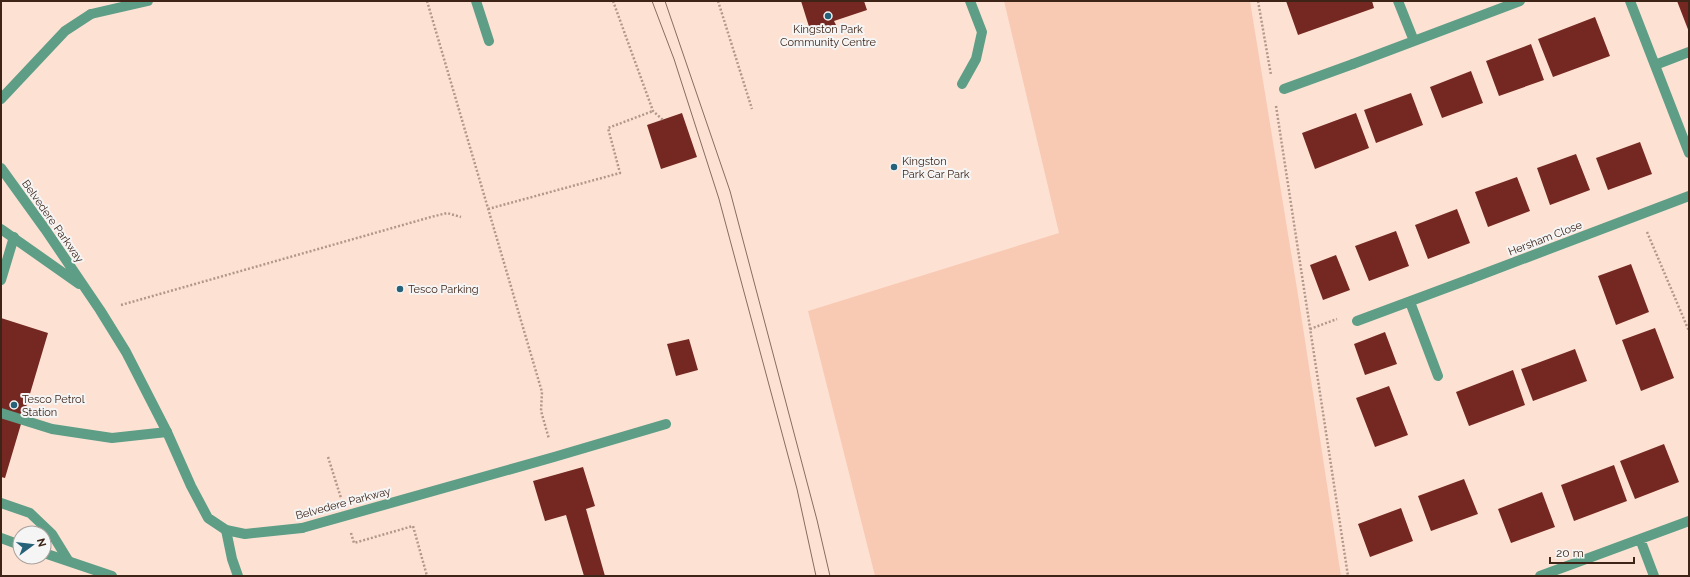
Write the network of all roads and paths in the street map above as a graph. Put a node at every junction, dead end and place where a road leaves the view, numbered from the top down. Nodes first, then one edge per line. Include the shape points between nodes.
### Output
1 (148, 1) edge
2 (427, 1) edge
3 (476, 1) edge
4 (613, 1) edge
5 (718, 1) edge
6 (970, 1) edge
7 (1258, 1) edge
8 (1398, 1) edge
9 (1520, 1) edge
10 (1630, 1) edge
11 (489, 41) dead end
12 (1414, 41) junction
13 (1689, 52) edge
14 (1655, 65) junction
15 (1271, 77) dead end
16 (962, 84) dead end
17 (1284, 89) dead end
18 (1, 99) edge
19 (1275, 100) dead end
20 (752, 109) dead end
21 (653, 111) junction
22 (663, 120) dead end
23 (1689, 153) edge
24 (1, 168) edge
25 (1689, 196) edge
26 (488, 209) junction
27 (1640, 215) junction
28 (461, 217) dead end
29 (1, 229) edge
30 (14, 238) junction
31 (1, 280) edge
32 (85, 288) junction
33 (1410, 302) junction
34 (100, 310) junction
35 (1357, 321) joint
36 (1310, 329) junction
37 (1689, 331) edge
38 (1438, 376) dead end
39 (1, 414) edge
40 (666, 424) dead end
41 (167, 432) junction
42 (554, 457) junction
43 (1, 503) edge
44 (1689, 521) edge
45 (226, 530) junction
46 (1, 538) edge
47 (1640, 539) junction
48 (12, 542) edge
49 (52, 555) edge
50 (68, 560) junction
51 (112, 576) edge
52 (238, 576) edge
53 (1348, 576) edge
54 (1540, 576) edge
55 (1654, 576) edge

1 - 18 street via 91,14 65,31
2 - 26 path
3 - 11 street
4 - 21 path
5 - 20 path
6 - 16 street via 982,32 976,59
7 - 15 path
8 - 12 street
9 - 12 street
10 - 14 street
12 - 17 street
13 - 14 street
14 - 23 street
19 - 36 path
21 - 22 path
21 - 26 path via 608,128 620,173
24 - 32 street, Belvedere Parkway
25 - 27 street, Hersham Close
26 - 42 path via 542,392 541,411
27 - 33 street, Hersham Close
27 - 37 path
28 - 34 path via 446,213 251,270
29 - 30 street, Belvedere Parkway
30 - 31 street
30 - 32 street, Belvedere Parkway
32 - 34 street, Belvedere Parkway
33 - 35 street, Hersham Close
33 - 38 street
34 - 41 street, Belvedere Parkway via 126,352
35 - 36 path via 1341,318
36 - 53 path
39 - 41 street via 52,429 112,438
40 - 42 street, Belvedere Parkway
41 - 45 street, Belvedere Parkway via 208,518
42 - 45 street, Belvedere Parkway via 302,528 245,534
43 - 50 street via 30,513 52,534
44 - 47 street
45 - 52 street
46 - 48 street
47 - 54 street
47 - 55 street
49 - 50 street
50 - 51 street

